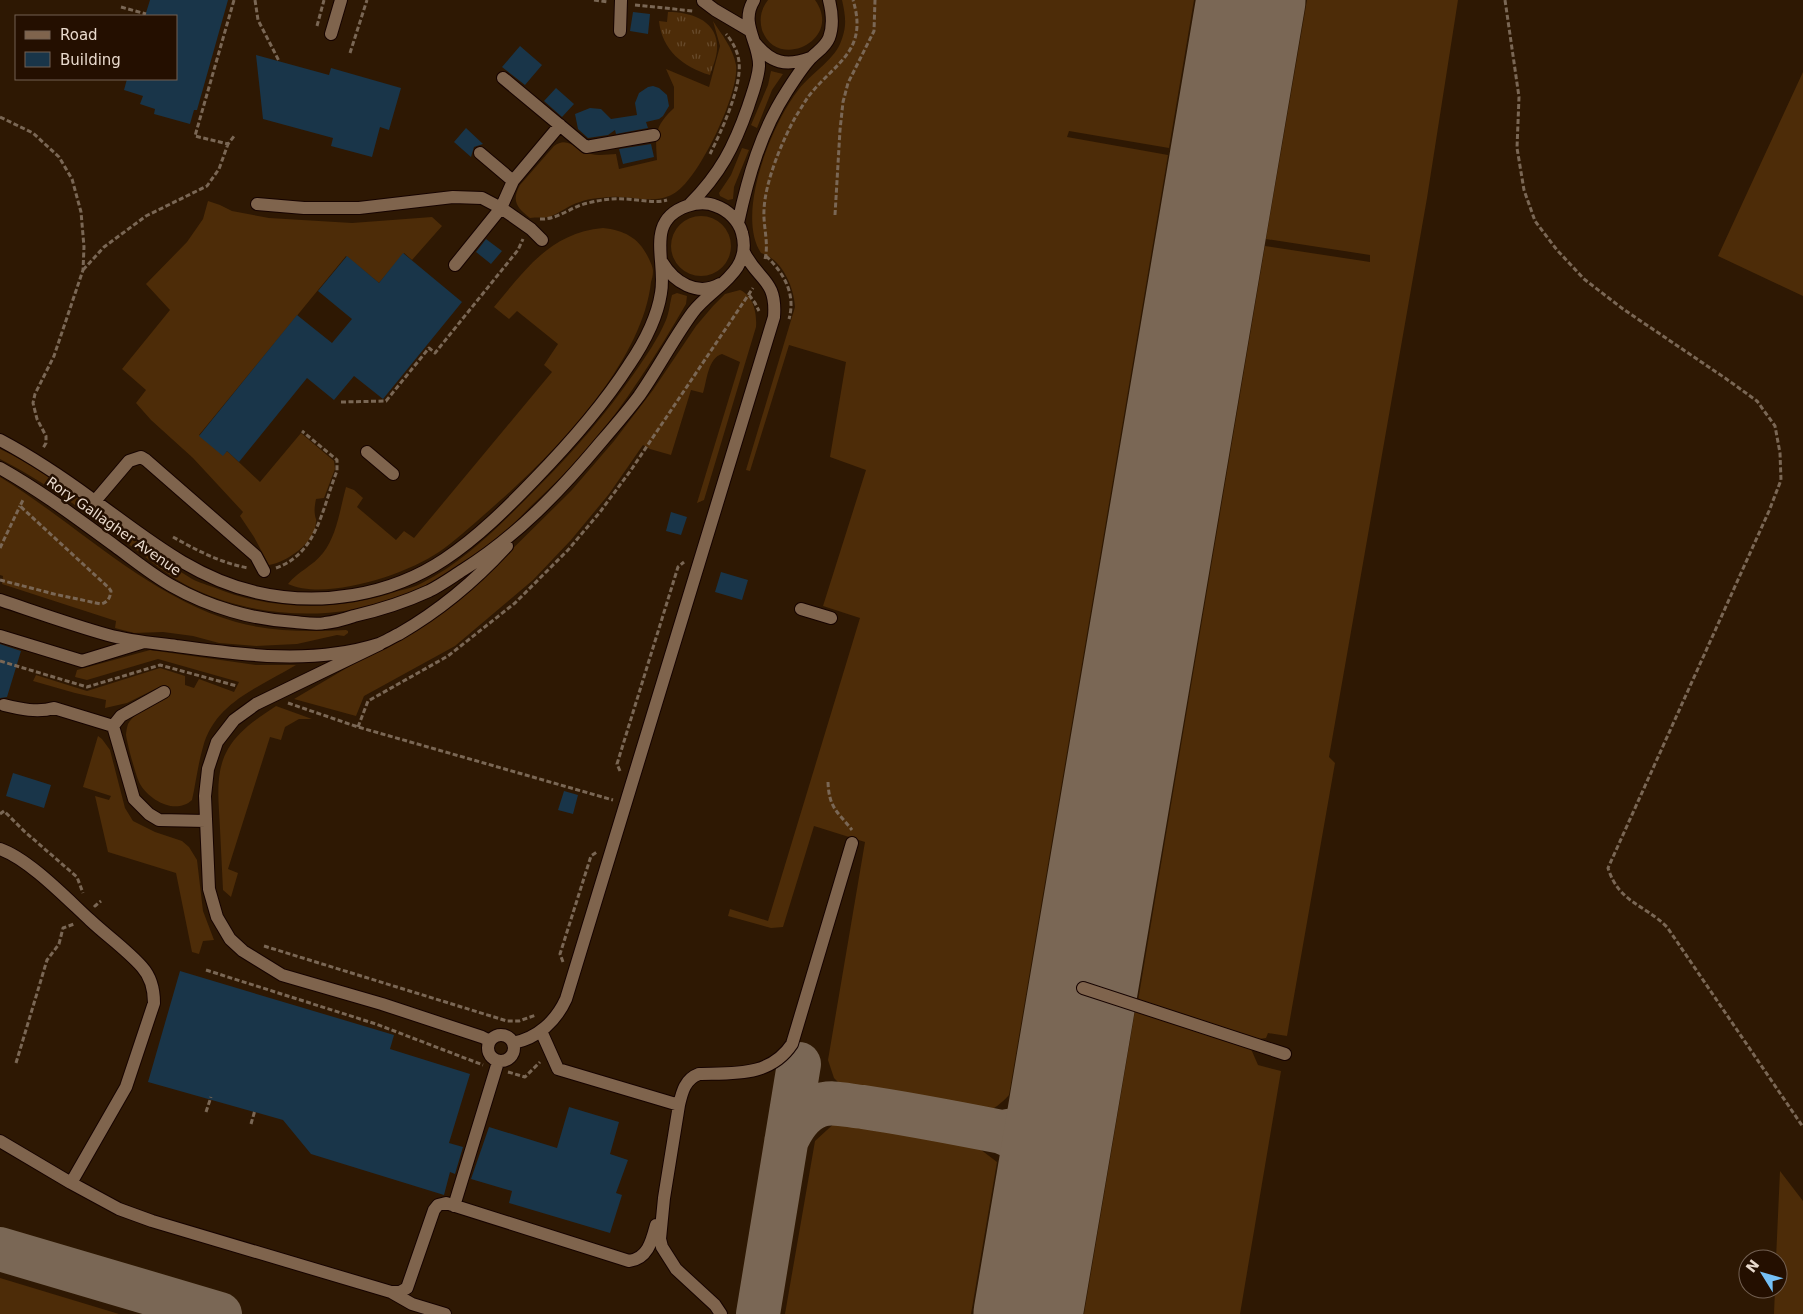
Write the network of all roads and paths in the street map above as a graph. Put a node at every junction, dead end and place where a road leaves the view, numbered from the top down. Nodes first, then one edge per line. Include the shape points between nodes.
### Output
1 (234, 0) edge
2 (255, 0) edge
3 (341, 0) edge
4 (366, 0) edge
5 (594, 0) edge
6 (702, 0) edge
7 (754, 0) edge
8 (853, 0) edge
9 (875, 0) edge
10 (1504, 0) edge
11 (621, 2) edge
12 (829, 4) edge
13 (121, 7) dead end
14 (699, 13) dead end
15 (146, 14) dead end
16 (749, 30) junction
17 (620, 31) dead end
18 (724, 32) dead end
19 (331, 34) dead end
20 (754, 43) junction
21 (350, 53) dead end
22 (810, 58) junction
23 (279, 61) dead end
24 (503, 78) dead end
25 (0, 117) edge
26 (560, 125) junction
27 (235, 135) dead end
28 (654, 135) dead end
29 (228, 144) junction
30 (480, 153) dead end
31 (708, 157) dead end
32 (513, 181) junction
33 (670, 199) dead end
34 (257, 204) dead end
35 (690, 204) junction
36 (501, 208) junction
37 (835, 215) dead end
38 (738, 223) junction
39 (531, 229) junction
40 (542, 240) dead end
41 (744, 252) junction
42 (765, 259) dead end
43 (662, 262) junction
44 (455, 265) dead end
45 (83, 270) junction
46 (759, 273) junction
47 (732, 276) junction
48 (759, 313) dead end
49 (342, 402) dead end
50 (0, 440) edge
51 (40, 452) dead end
52 (367, 452) dead end
53 (0, 468) edge
54 (393, 474) dead end
55 (26, 493) dead end
56 (95, 501) junction
57 (20, 506) junction
58 (527, 523) junction
59 (0, 548) edge
60 (689, 558) dead end
61 (264, 571) dead end
62 (0, 580) edge
63 (0, 600) edge
64 (801, 609) dead end
65 (831, 618) dead end
66 (0, 636) edge
67 (146, 642) junction
68 (380, 644) junction
69 (0, 661) edge
70 (236, 686) dead end
71 (164, 692) dead end
72 (288, 703) dead end
73 (4, 705) dead end
74 (113, 726) junction
75 (358, 726) junction
76 (622, 778) dead end
77 (828, 782) dead end
78 (614, 808) dead end
79 (0, 814) edge
80 (206, 821) junction
81 (852, 843) joint
82 (602, 848) dead end
83 (0, 849) edge
84 (85, 897) dead end
85 (90, 902) dead end
86 (101, 902) dead end
87 (95, 906) junction
88 (86, 916) junction
89 (258, 943) dead end
90 (566, 967) dead end
91 (206, 970) dead end
92 (1083, 988) dead end
93 (539, 1013) dead end
94 (541, 1031) junction
95 (490, 1041) junction
96 (513, 1043) junction
97 (550, 1050) junction
98 (1285, 1054) dead end
99 (16, 1063) dead end
100 (496, 1065) junction
101 (210, 1097) dead end
102 (680, 1105) junction
103 (255, 1110) dead end
104 (206, 1112) dead end
105 (250, 1124) dead end
106 (1803, 1127) edge
107 (0, 1141) edge
108 (71, 1183) junction
109 (664, 1198) junction
110 (454, 1206) junction
111 (391, 1292) junction
112 (445, 1314) edge
113 (721, 1314) edge

1 - 29 path via 195,136
2 - 23 path via 258,20
3 - 19 street
4 - 21 path
5 - 11 path
6 - 16 street
7 - 16 street, Rory Gallagher Avenue
8 - 42 path via 856,29 852,47 842,63 808,97 795,118 767,184
9 - 37 path via 874,31 848,83 843,102
10 - 106 path via 1519,97 1517,148 1524,190 1534,221 1584,280 1757,401 1775,426 1781,480 1608,868 1612,881 1623,895 1655,914 1667,927
11 - 14 path
11 - 17 street
12 - 22 street via 833,25 829,38 822,50
13 - 15 path
16 - 20 street, Rory Gallagher Avenue
18 - 31 path via 736,49 739,75 721,131
20 - 22 street, Rory Gallagher Avenue via 774,60 786,63
20 - 35 street, Rory Gallagher Avenue via 758,74 737,137 711,182
22 - 38 street via 786,92 763,136 747,181
24 - 26 street
25 - 45 path via 40,138 70,174 81,212
26 - 28 street via 586,147
26 - 32 street
27 - 29 path
29 - 45 path via 219,169 207,186 146,216 104,247
30 - 32 street
32 - 36 street
33 - 39 path via 660,202 618,198 586,203 550,219 540,219
34 - 36 street via 359,208 453,197 482,198
35 - 38 street via 717,206
35 - 43 street, Rory Gallagher Avenue via 669,218 662,229 659,242
36 - 39 street
36 - 44 street
38 - 41 street
39 - 40 street
39 - 49 path via 518,250 435,352 429,348 386,401
41 - 46 street
41 - 47 street, Rory Gallagher Avenue
43 - 47 street via 668,274 690,288 717,286
43 - 56 street, Rory Gallagher Avenue via 663,286 648,333 623,375 589,420 523,492 479,533 446,559 406,580 368,592 326,599 275,596 234,587 191,568
45 - 51 path via 54,356 35,394 33,403 46,436
46 - 47 street via 743,270
46 - 94 street via 773,293 775,310 772,325 566,999 554,1020
47 - 58 street, Rory Gallagher Avenue via 699,304 638,396 570,479
48 - 75 path via 750,293 632,470 568,550 514,603 470,640 368,701
50 - 56 street, Rory Gallagher Avenue via 42,463
52 - 54 street
53 - 58 street, Rory Gallagher Avenue via 31,486 174,587 231,611 272,621 323,624 383,610 433,590 478,561
55 - 57 path
56 - 61 street via 129,461 140,457 256,556
57 - 59 path
57 - 62 path via 109,588 110,598 101,604
58 - 68 street via 491,564 450,600
60 - 76 path via 678,567 618,764
63 - 67 street via 110,636
64 - 65 street
66 - 67 street via 82,661
67 - 68 street via 262,656 298,657 341,653
68 - 80 street via 256,704 234,720 216,742 208,769
69 - 70 path via 87,687 160,665
71 - 74 street via 121,716
72 - 75 path
73 - 74 street via 22,710 54,708
74 - 80 street via 134,800 160,820
75 - 78 path via 616,801
77 - 81 path via 828,796 852,832
79 - 84 path via 4,811 77,877
80 - 95 street via 210,889 218,917 230,939 242,951 282,975 382,1004
81 - 102 street via 789,1049 758,1070 694,1076 681,1094
82 - 90 path via 591,856 560,954
83 - 88 street via 18,857
85 - 87 path
86 - 87 path
87 - 88 path
88 - 99 path via 81,922 63,928 59,944 47,960
88 - 108 street via 142,967 152,984 154,1003 126,1087
89 - 93 path via 507,1021 519,1021
91 - 100 path
92 - 98 street
94 - 96 street
94 - 97 street
95 - 96 street via 502,1035
95 - 100 street via 488,1053
96 - 100 street via 514,1052 510,1059
97 - 100 path via 525,1078
97 - 102 street via 558,1069
100 - 110 street
101 - 104 path
102 - 109 street
103 - 105 path
107 - 108 street
108 - 111 street via 119,1209 152,1221
109 - 110 street via 650,1247 632,1261
109 - 113 street via 660,1239 665,1254
110 - 111 street via 438,1205 434,1210 407,1288
111 - 112 street via 412,1304

